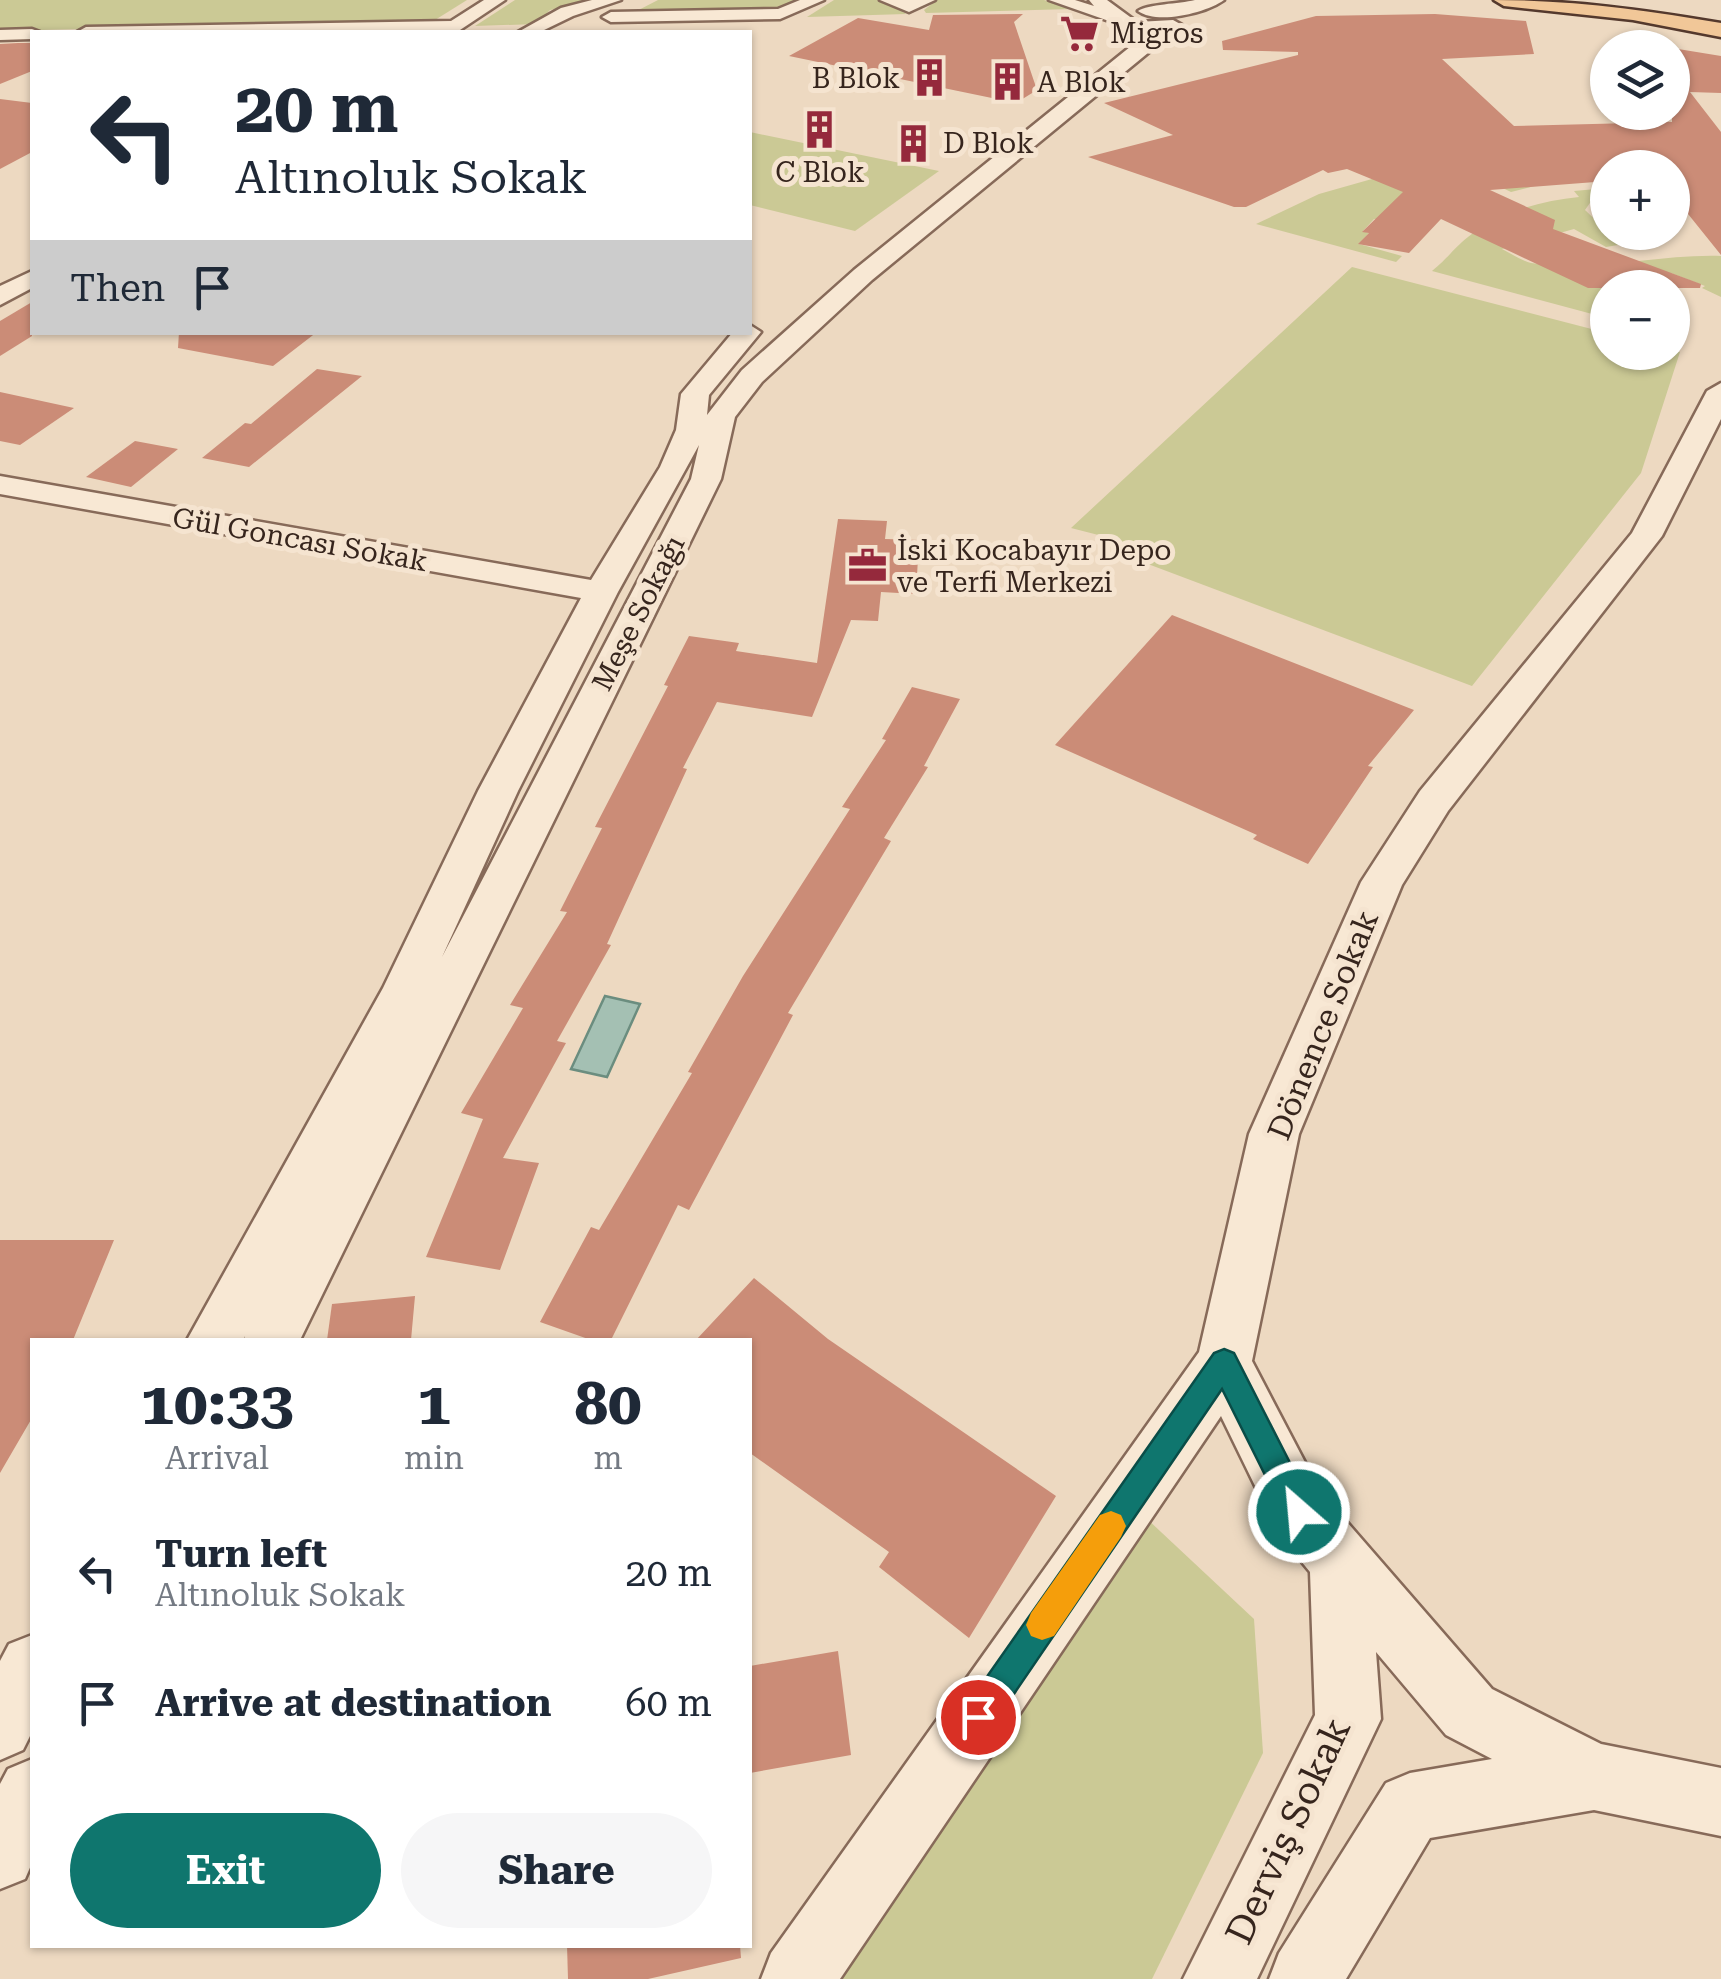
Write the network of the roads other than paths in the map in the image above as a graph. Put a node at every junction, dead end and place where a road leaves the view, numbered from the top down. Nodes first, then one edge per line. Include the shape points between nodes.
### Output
1 (476, 0) edge
2 (496, 0) edge
3 (612, 0) edge
4 (645, 0) edge
5 (815, 0) edge
6 (889, 0) edge
7 (1048, 0) edge
8 (1058, 0) edge
9 (1098, 0) edge
10 (1504, 0) edge
11 (1581, 0) edge
12 (922, 1) edge
13 (1222, 2) edge
14 (1077, 6) junction
15 (1140, 17) edge
16 (1721, 21) edge
17 (442, 29) edge
18 (323, 30) edge
19 (531, 30) edge
20 (1721, 30) edge
21 (30, 34) edge
22 (0, 35) edge
23 (916, 201) dead end
24 (30, 263) edge
25 (30, 279) edge
26 (0, 281) edge
27 (0, 297) edge
28 (748, 335) edge
29 (1721, 391) edge
30 (0, 485) edge
31 (601, 592) junction
32 (215, 1338) edge
33 (271, 1338) edge
34 (1224, 1362) junction
35 (1340, 1561) junction
36 (30, 1671) edge
37 (0, 1727) edge
38 (1594, 1776) junction
39 (30, 1797) edge
40 (1721, 1802) edge
41 (0, 1854) edge
42 (797, 1979) edge
43 (1219, 1979) edge
44 (1305, 1979) edge

1 - 17 street
2 - 17 street
3 - 19 street
4 - 5 street via 611,17 780,14
6 - 12 street via 909,7
7 - 14 street
8 - 14 street
9 - 15 street
10 - 20 main road
11 - 16 main road
13 - 15 street, Meşe Sokağı
13 - 15 street
14 - 15 street
15 - 23 street via 1110,56
15 - 33 street, Meşe Sokağı via 1104,75 824,308 752,376 721,416 706,479
17 - 18 street
21 - 22 street
24 - 26 street
25 - 27 street
28 - 31 street, Meşe Sokağı via 696,394 680,456
29 - 34 street, Dönence Sokak via 1646,536 1469,755 1382,882 1274,1134
30 - 31 street, Gül Goncası Sokak
31 - 32 street, Meşe Sokağı via 402,994
34 - 35 street via 1299,1512
34 - 42 street
35 - 38 street via 1469,1712
35 - 43 street, Derviş Sokak via 1348,1719
36 - 37 street
38 - 40 street
38 - 44 street via 1410,1807
39 - 41 street

